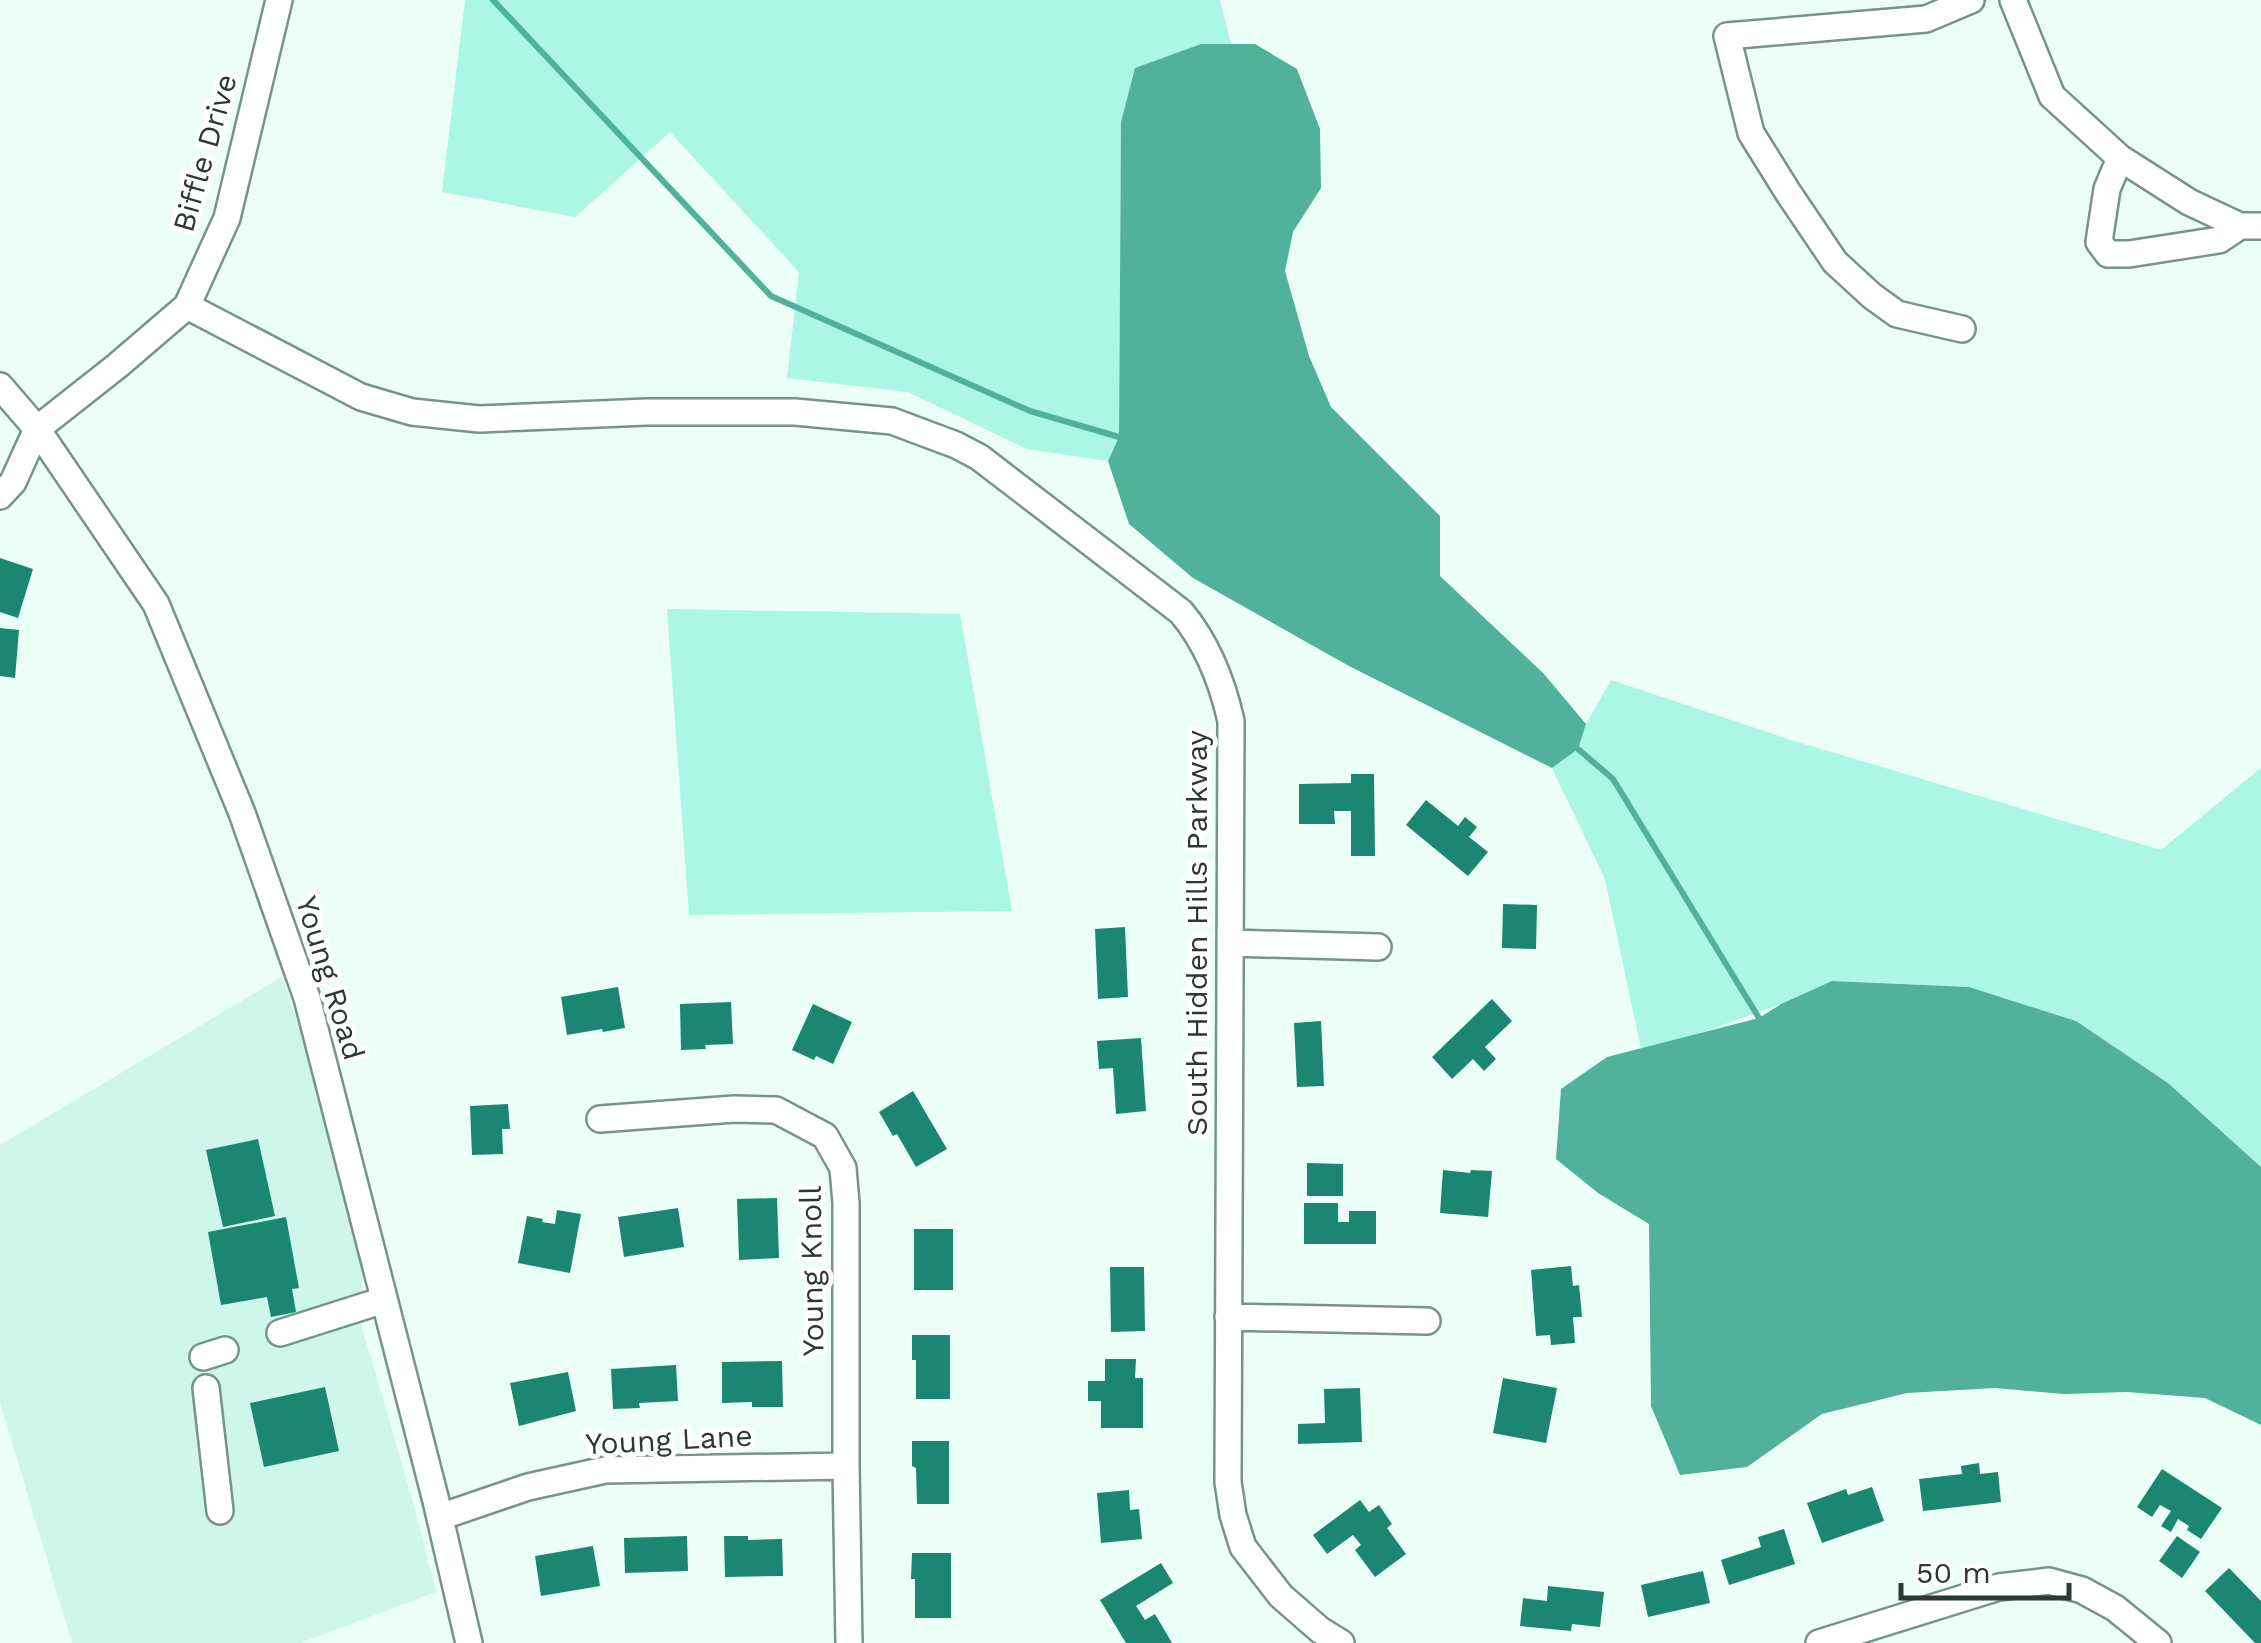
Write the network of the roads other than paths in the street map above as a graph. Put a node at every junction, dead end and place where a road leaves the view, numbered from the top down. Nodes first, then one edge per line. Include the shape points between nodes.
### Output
1 (280, 0) edge
2 (1972, 0) edge
3 (2013, 0) edge
4 (2120, 158) junction
5 (2251, 226) edge
6 (187, 306) junction
7 (1962, 329) dead end
8 (0, 386) edge
9 (37, 430) junction
10 (0, 496) edge
11 (1230, 943) junction
12 (1378, 947) dead end
13 (600, 1120) dead end
14 (384, 1300) junction
15 (1228, 1317) junction
16 (1428, 1320) dead end
17 (280, 1332) dead end
18 (206, 1388) dead end
19 (846, 1466) junction
20 (220, 1511) dead end
21 (440, 1517) junction
22 (469, 1643) edge
23 (850, 1643) edge
24 (1340, 1643) edge
25 (1819, 1643) edge
26 (2158, 1643) edge

1 - 6 street, Biffle Drive via 227,218
2 - 7 street via 1926,19 1727,36 1751,133 1835,262 1897,314
3 - 4 street via 2052,96
4 - 5 street via 2189,202
4 - 5 street via 2099,242 2108,254 2220,240
6 - 9 street, Biffle Drive
6 - 11 street, South Hidden Hills Parkway via 361,398 412,412 479,418 795,412 892,421 979,457 1182,612 1196,630 1224,688 1231,721
8 - 9 street, Young Road
9 - 10 street
9 - 14 street, Young Road via 156,604 242,813 307,998
11 - 12 street
11 - 15 street, South Hidden Hills Parkway
13 - 19 street, Young Knoll via 776,1110 825,1136 843,1168 846,1204
14 - 17 street
14 - 21 street, Young Road
15 - 16 street
15 - 24 street, South Hidden Hills Parkway via 1228,1482 1243,1547 1280,1596
18 - 20 street
19 - 21 street, Young Lane via 605,1470
19 - 23 street, Young Knoll
21 - 22 street, Young Road
25 - 26 street via 2000,1587 2049,1582 2116,1608

